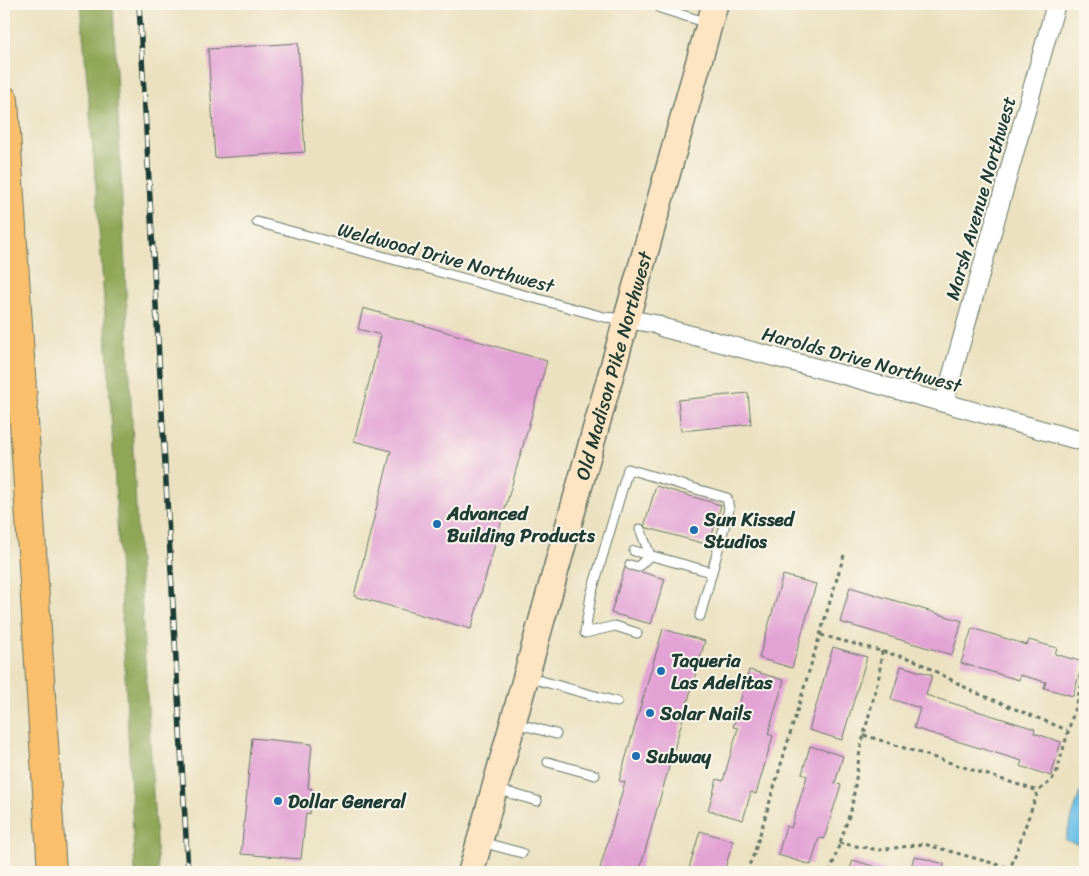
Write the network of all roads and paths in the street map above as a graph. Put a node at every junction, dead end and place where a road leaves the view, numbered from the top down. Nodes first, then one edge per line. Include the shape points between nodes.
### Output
1 (661, 4) edge
2 (1056, 4) edge
3 (713, 14) edge
4 (4, 100) edge
5 (257, 222) dead end
6 (628, 319) junction
7 (944, 403) junction
8 (1085, 442) edge
9 (640, 528) dead end
10 (634, 551) dead end
11 (844, 554) dead end
12 (650, 555) junction
13 (630, 565) dead end
14 (711, 572) junction
15 (700, 616) dead end
16 (637, 633) dead end
17 (821, 635) junction
18 (882, 652) junction
19 (1085, 672) edge
20 (526, 677) junction
21 (617, 702) dead end
22 (514, 722) junction
23 (1067, 730) junction
24 (556, 734) dead end
25 (864, 735) junction
26 (548, 762) dead end
27 (595, 775) dead end
28 (495, 789) junction
29 (1038, 791) junction
30 (537, 801) dead end
31 (480, 842) junction
32 (839, 843) junction
33 (522, 853) dead end
34 (1010, 870) edge
35 (52, 872) edge
36 (471, 872) edge
37 (746, 872) edge
38 (830, 872) edge

1 - 3 lane via 660,8
2 - 7 street, Marsh Avenue Northwest
3 - 6 main road, Old Madison Pike Northwest
4 - 35 highway
5 - 6 lane, Weldwood Drive Northwest via 604,317
6 - 7 street, Harolds Drive Northwest
6 - 20 main road, Old Madison Pike Northwest
7 - 8 street, Harolds Drive Northwest
9 - 12 lane
10 - 12 lane
11 - 17 path
12 - 13 lane via 638,567
12 - 14 lane
14 - 15 lane
14 - 16 lane via 730,509 727,498 628,469 606,558 591,595 585,633 615,626
17 - 18 path
17 - 37 path
18 - 23 path via 920,663 974,692
18 - 25 path
19 - 23 path
20 - 21 lane
20 - 22 main road, Old Madison Pike Northwest
22 - 24 lane
22 - 28 main road, Old Madison Pike Northwest
23 - 29 path via 1054,776
25 - 29 path
25 - 32 path via 852,806
26 - 27 lane
28 - 30 lane
28 - 31 main road, Old Madison Pike Northwest
29 - 34 path
31 - 33 lane
31 - 36 main road, Old Madison Pike Northwest
32 - 34 path via 879,850 924,844
32 - 38 path

